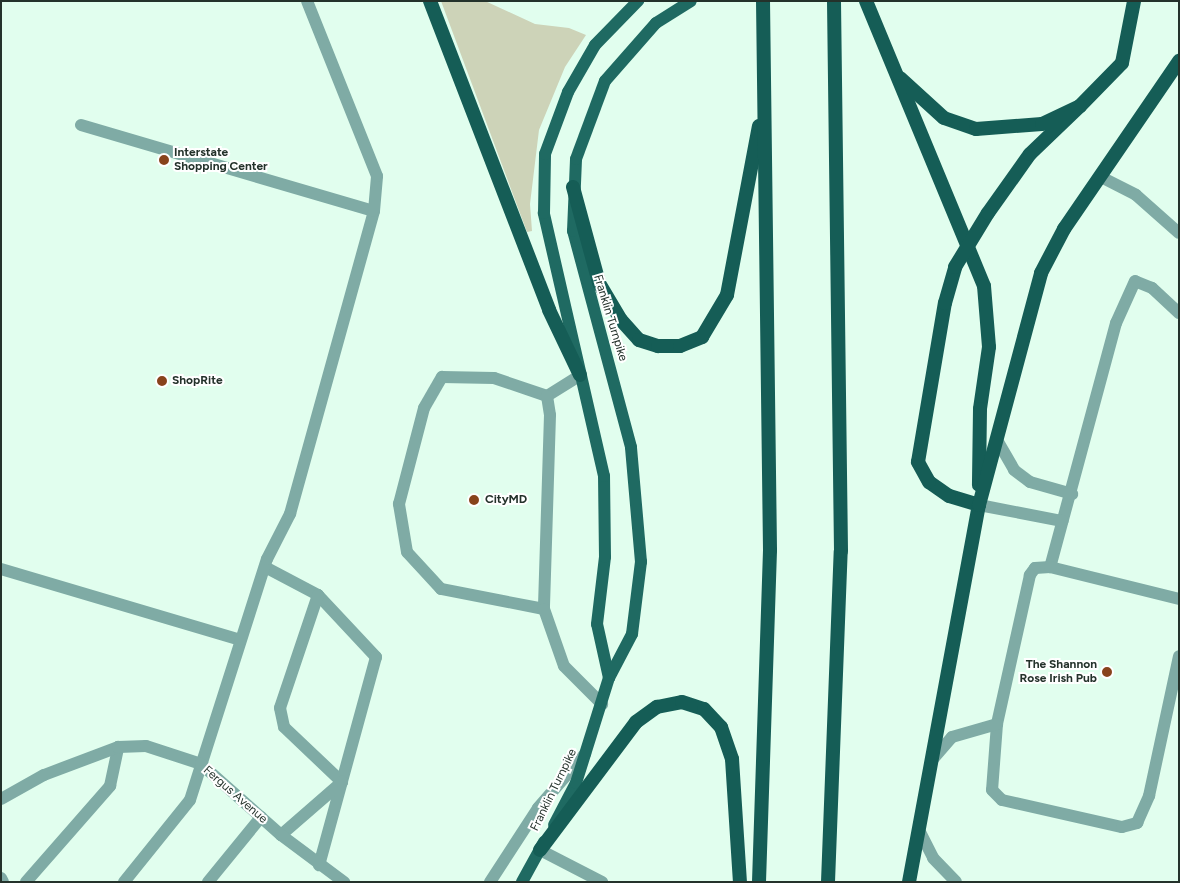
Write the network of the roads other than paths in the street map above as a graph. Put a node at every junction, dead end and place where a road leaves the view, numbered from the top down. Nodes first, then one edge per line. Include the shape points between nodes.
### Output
1 (307, 1) edge
2 (430, 1) edge
3 (638, 1) edge
4 (690, 1) edge
5 (834, 1) edge
6 (866, 1) edge
7 (1134, 1) edge
8 (762, 4) edge
9 (1179, 61) edge
10 (889, 64) junction
11 (764, 96) junction
12 (1080, 106) junction
13 (81, 125) dead end
14 (1101, 176) junction
15 (573, 187) junction
16 (374, 211) junction
17 (1179, 234) edge
18 (968, 244) junction
19 (1179, 313) edge
20 (580, 375) junction
21 (547, 396) junction
22 (997, 440) junction
23 (1072, 494) junction
24 (979, 506) junction
25 (1062, 521) junction
26 (265, 567) junction
27 (1050, 567) junction
28 (1, 569) edge
29 (318, 595) junction
30 (1179, 599) edge
31 (544, 609) junction
32 (240, 640) junction
33 (1179, 656) edge
34 (609, 678) junction
35 (602, 704) junction
36 (997, 724) junction
37 (118, 746) junction
38 (588, 750) junction
39 (932, 760) junction
40 (201, 764) junction
41 (342, 782) junction
42 (1, 799) edge
43 (261, 817) junction
44 (919, 830) junction
45 (281, 835) junction
46 (540, 850) junction
47 (319, 865) junction
48 (210, 881) edge
49 (26, 882) edge
50 (124, 882) edge
51 (336, 882) edge
52 (344, 882) edge
53 (490, 882) edge
54 (522, 882) edge
55 (602, 882) edge
56 (740, 882) edge
57 (759, 882) edge
58 (828, 882) edge
59 (909, 882) edge
60 (956, 882) edge

1 - 16 street via 377,176
2 - 20 highway via 550,310
3 - 20 main road, Franklin Turnpike via 595,45 568,92 545,154 544,213
4 - 15 main road, Franklin Turnpike via 656,23 605,81 576,159
5 - 58 highway via 841,551
6 - 10 highway
7 - 12 highway via 1122,63
8 - 11 highway
9 - 14 highway
10 - 12 highway via 915,96 944,118 976,129 1042,124
10 - 18 highway
11 - 15 highway via 727,295 702,337 680,346 658,346 639,340 621,320 599,283
11 - 57 highway via 770,550
12 - 18 highway via 1030,154
13 - 16 street
14 - 17 street via 1136,195
14 - 22 highway via 1064,229 1041,273
15 - 34 main road, Franklin Turnpike via 573,232 631,447 640,507 641,562 632,634
16 - 26 street via 290,514
18 - 24 highway via 984,286 989,318 980,409
18 - 24 highway via 955,267 945,303 918,462 929,482 949,496
19 - 23 street via 1152,288 1135,282 1116,323
20 - 21 street
20 - 34 main road, Franklin Turnpike via 604,476 605,557 597,624
21 - 31 street via 550,415
21 - 31 street via 494,378 442,376 424,408 399,504 407,552 441,590
22 - 23 street via 1014,470 1030,482
22 - 24 highway
23 - 25 street
24 - 25 street
24 - 39 highway
25 - 27 street
26 - 29 street
26 - 32 street
27 - 30 street
27 - 36 street via 1035,568 1030,575
28 - 32 street
29 - 41 street via 376,657
29 - 41 street via 280,708 284,727
31 - 35 street via 564,666
32 - 40 street
33 - 36 street via 1149,796 1137,823 1122,827 1002,800 992,790 991,777
34 - 35 main road, Franklin Turnpike
35 - 38 main road, Franklin Turnpike
36 - 39 street via 952,737
37 - 40 street, Fergus Avenue via 146,746
37 - 42 street, Fergus Avenue via 44,775
37 - 49 street via 110,786
38 - 46 main road, Franklin Turnpike
38 - 53 street via 538,808
39 - 44 highway
40 - 43 street, Fergus Avenue
40 - 50 street via 190,800
41 - 45 street
41 - 47 street
43 - 45 street, Fergus Avenue
43 - 48 street
44 - 59 highway
44 - 60 street via 933,858
45 - 47 street, Fergus Avenue
46 - 54 main road, Franklin Turnpike
46 - 55 street
46 - 56 highway via 636,722 657,707 682,702 704,709 721,727 732,759
47 - 51 street, Fergus Avenue
47 - 52 street, Fergus Avenue

